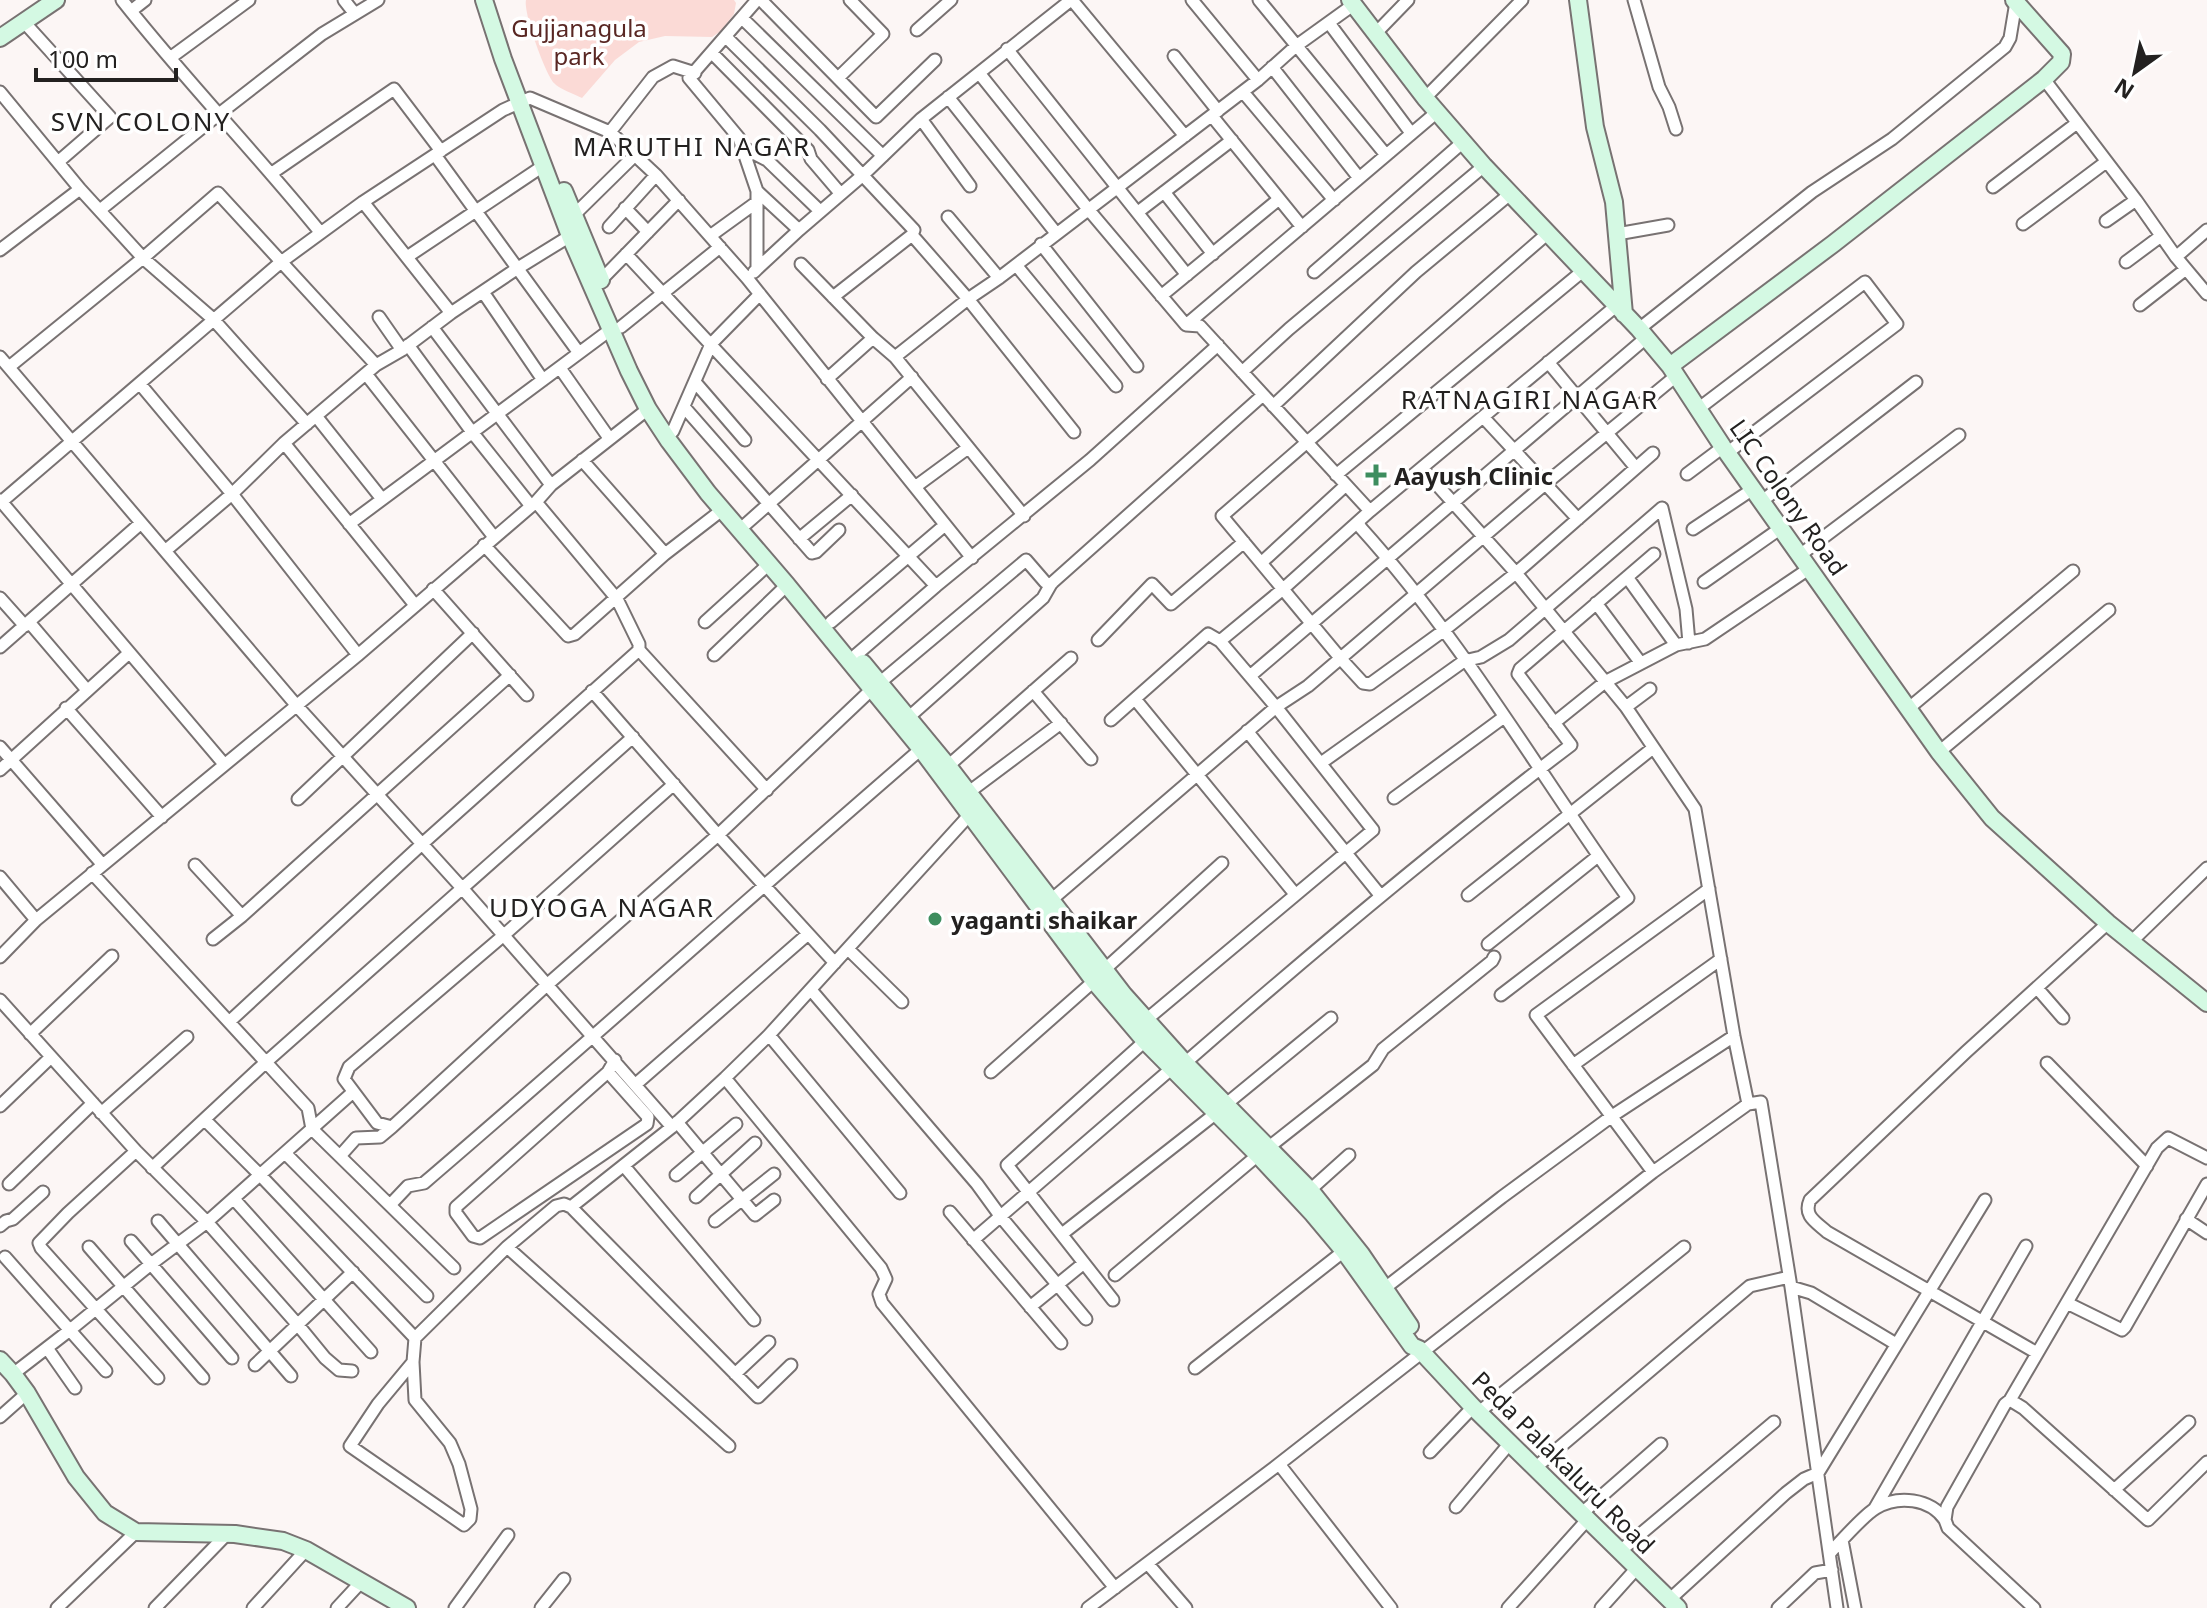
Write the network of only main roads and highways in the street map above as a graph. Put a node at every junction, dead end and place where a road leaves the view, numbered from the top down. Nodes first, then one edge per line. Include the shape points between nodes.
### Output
1 (56, 0) edge
2 (484, 0) edge
3 (493, 0) edge
4 (1578, 0) edge
5 (2015, 1) edge
6 (1351, 2) edge
7 (0, 38) edge
8 (524, 100) junction
9 (1620, 310) junction
10 (616, 328) junction
11 (1673, 371) junction
12 (670, 434) junction
13 (875, 687) junction
14 (972, 804) junction
15 (1099, 976) junction
16 (2207, 1003) edge
17 (1178, 1066) junction
18 (1263, 1151) junction
19 (1421, 1351) junction
20 (0, 1360) edge
21 (1674, 1604) edge
22 (407, 1608) edge

1 - 7 main road
2 - 8 main road
3 - 8 main road
4 - 9 main road via 1595,127 1614,202
5 - 11 main road via 2062,54 2061,62
6 - 9 main road, LIC Colony Road via 1463,142
8 - 10 main road via 601,280
8 - 10 main road via 570,236
9 - 11 main road, LIC Colony Road
10 - 12 main road
10 - 12 main road via 648,409
11 - 16 main road, LIC Colony Road via 1939,752 1992,818
12 - 13 main road via 722,510
12 - 13 main road via 831,622
13 - 14 main road via 921,749
13 - 14 main road via 909,717
14 - 15 main road
14 - 15 main road via 1050,901
15 - 17 main road via 1146,1020
15 - 17 main road via 1145,1041
17 - 18 main road
18 - 19 main road, Peda Palakaluru Road
18 - 19 main road via 1310,1190 1347,1235
19 - 21 main road, Peda Palakaluru Road
20 - 22 main road via 27,1393 76,1477 105,1513 136,1532 283,1541

